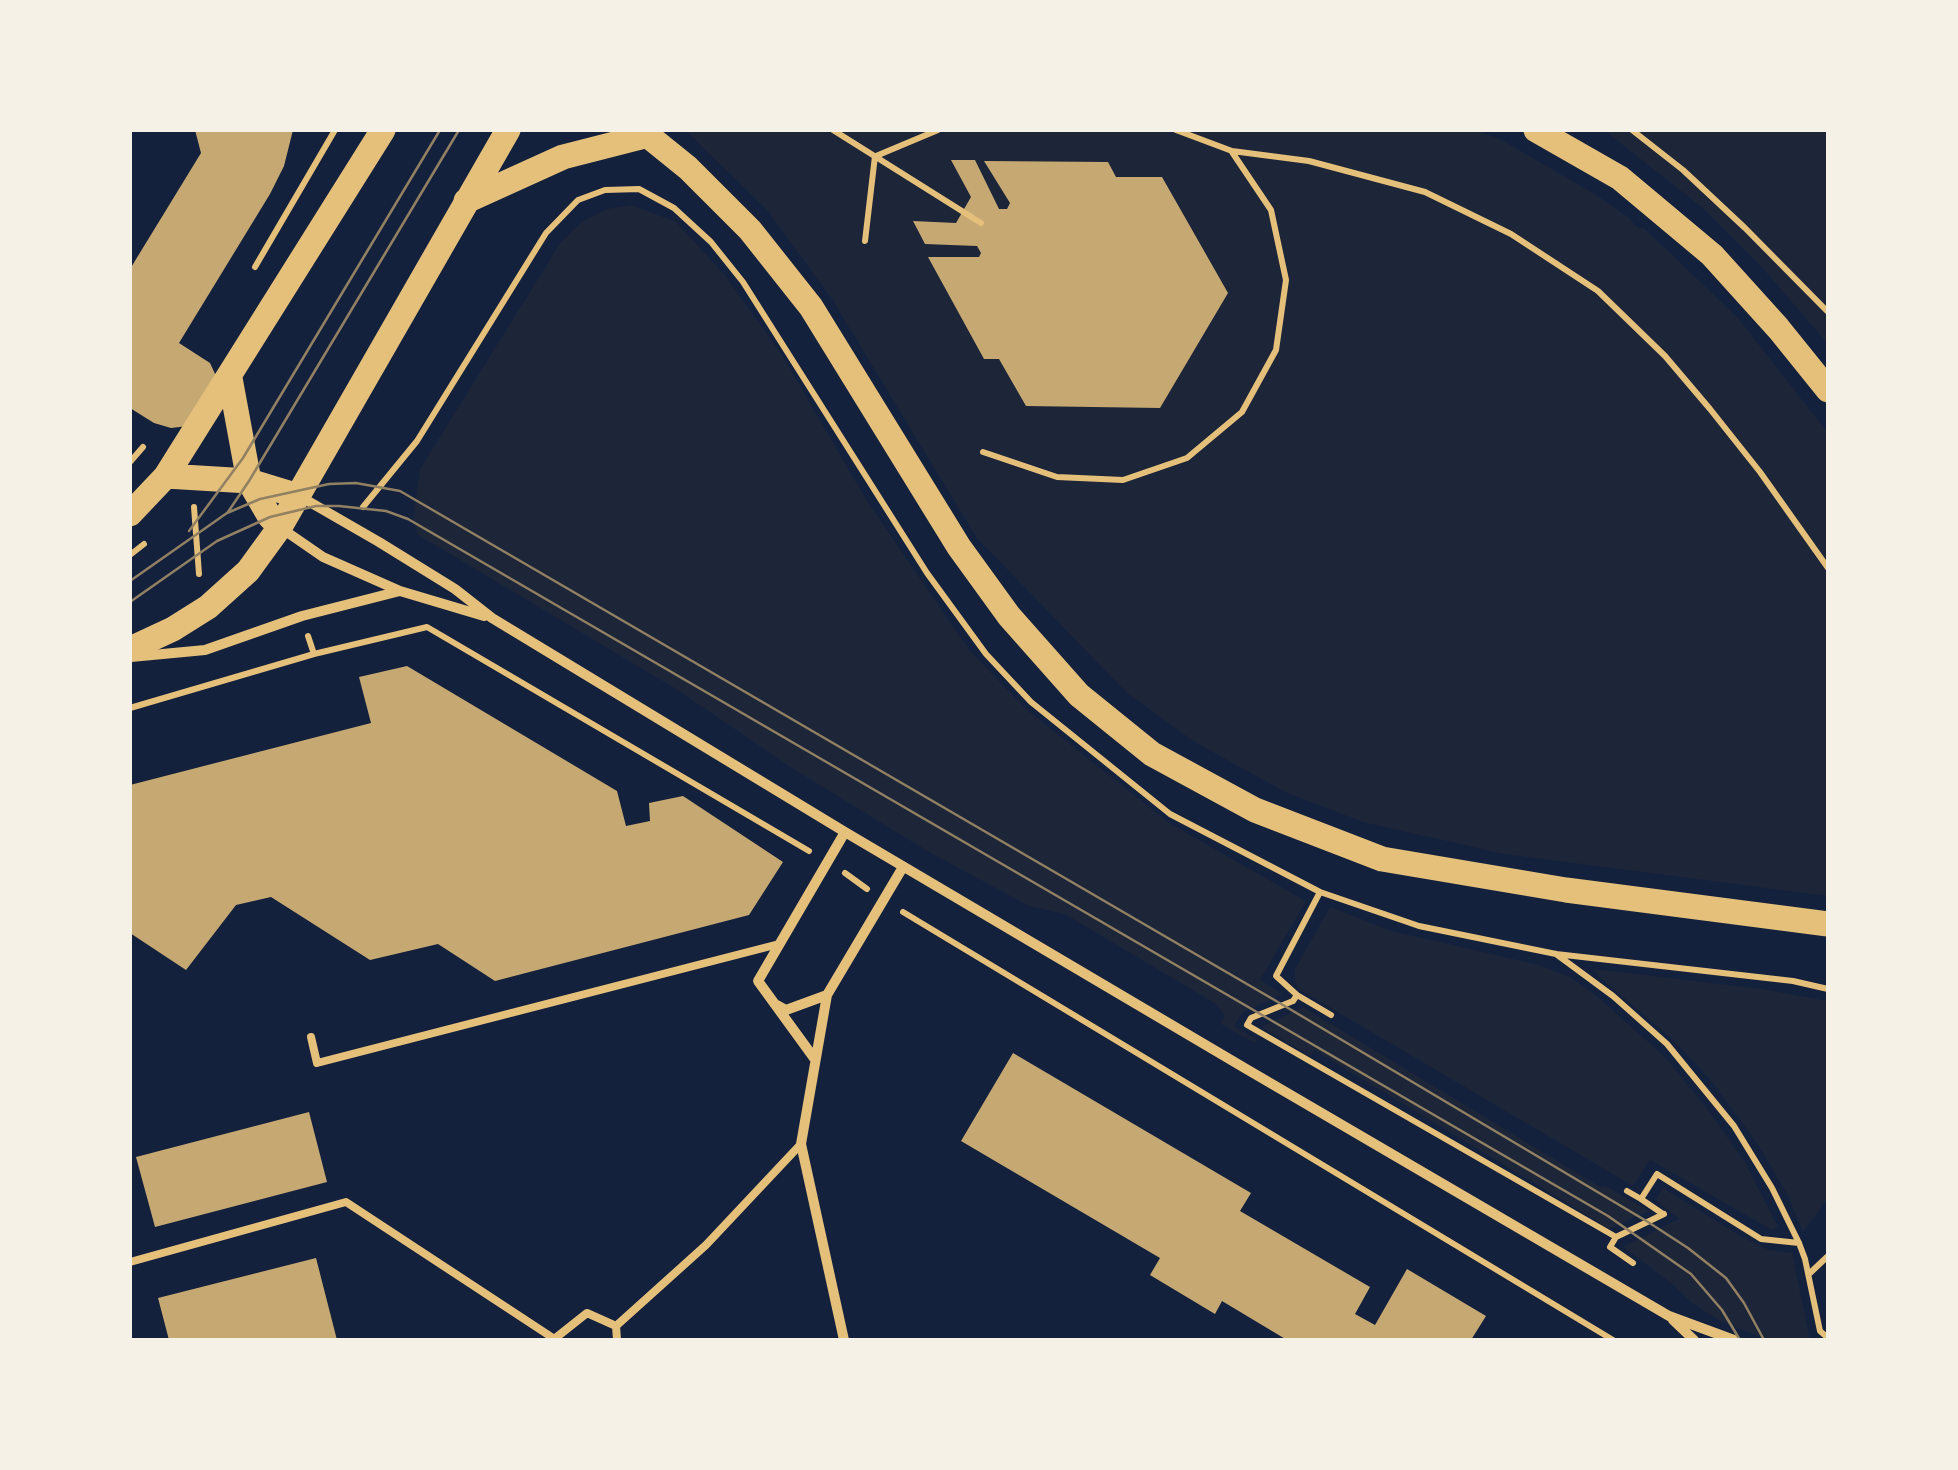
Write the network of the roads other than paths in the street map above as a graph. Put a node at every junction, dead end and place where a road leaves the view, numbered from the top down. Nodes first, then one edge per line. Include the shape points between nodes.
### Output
1 (384, 130) edge
2 (508, 130) edge
3 (1536, 130) edge
4 (645, 132) edge
5 (1556, 137) edge
6 (466, 201) junction
7 (230, 378) junction
8 (1828, 390) edge
9 (166, 476) junction
10 (249, 481) junction
11 (298, 496) junction
12 (130, 514) edge
13 (280, 528) junction
14 (400, 591) junction
15 (492, 618) junction
16 (130, 649) edge
17 (130, 658) edge
18 (845, 832) junction
19 (904, 867) junction
20 (1828, 924) edge
21 (780, 944) junction
22 (827, 996) junction
23 (776, 1005) junction
24 (310, 1037) dead end
25 (814, 1058) junction
26 (801, 1144) junction
27 (130, 1262) edge
28 (1669, 1316) junction
29 (616, 1326) junction
30 (553, 1339) edge
31 (618, 1340) edge
32 (844, 1340) edge
33 (1683, 1340) edge
34 (1694, 1340) edge
35 (1734, 1340) edge

1 - 7 main road
2 - 6 main road
3 - 5 main road
4 - 6 main road via 563,157
4 - 20 main road via 750,230 811,307 1008,616 1080,695 1152,754 1255,810 1382,859
5 - 8 main road via 1620,178 1712,255
6 - 11 main road
7 - 9 main road
7 - 10 main road
9 - 10 main road
9 - 12 main road
10 - 11 main road
10 - 13 main road
11 - 13 main road
11 - 15 street
13 - 14 street via 324,558
13 - 16 main road via 248,571 208,607
14 - 15 street
14 - 17 street via 204,650
15 - 18 street
18 - 19 street
18 - 21 street
19 - 22 street
19 - 28 street
21 - 23 street via 758,981
21 - 24 lane via 317,1063
22 - 23 street via 786,1010
22 - 25 street
23 - 25 street
25 - 26 street
26 - 29 lane via 706,1245
26 - 32 street
27 - 30 lane via 346,1202
28 - 33 street
28 - 34 street
28 - 35 street
29 - 30 lane via 587,1313
29 - 31 lane

